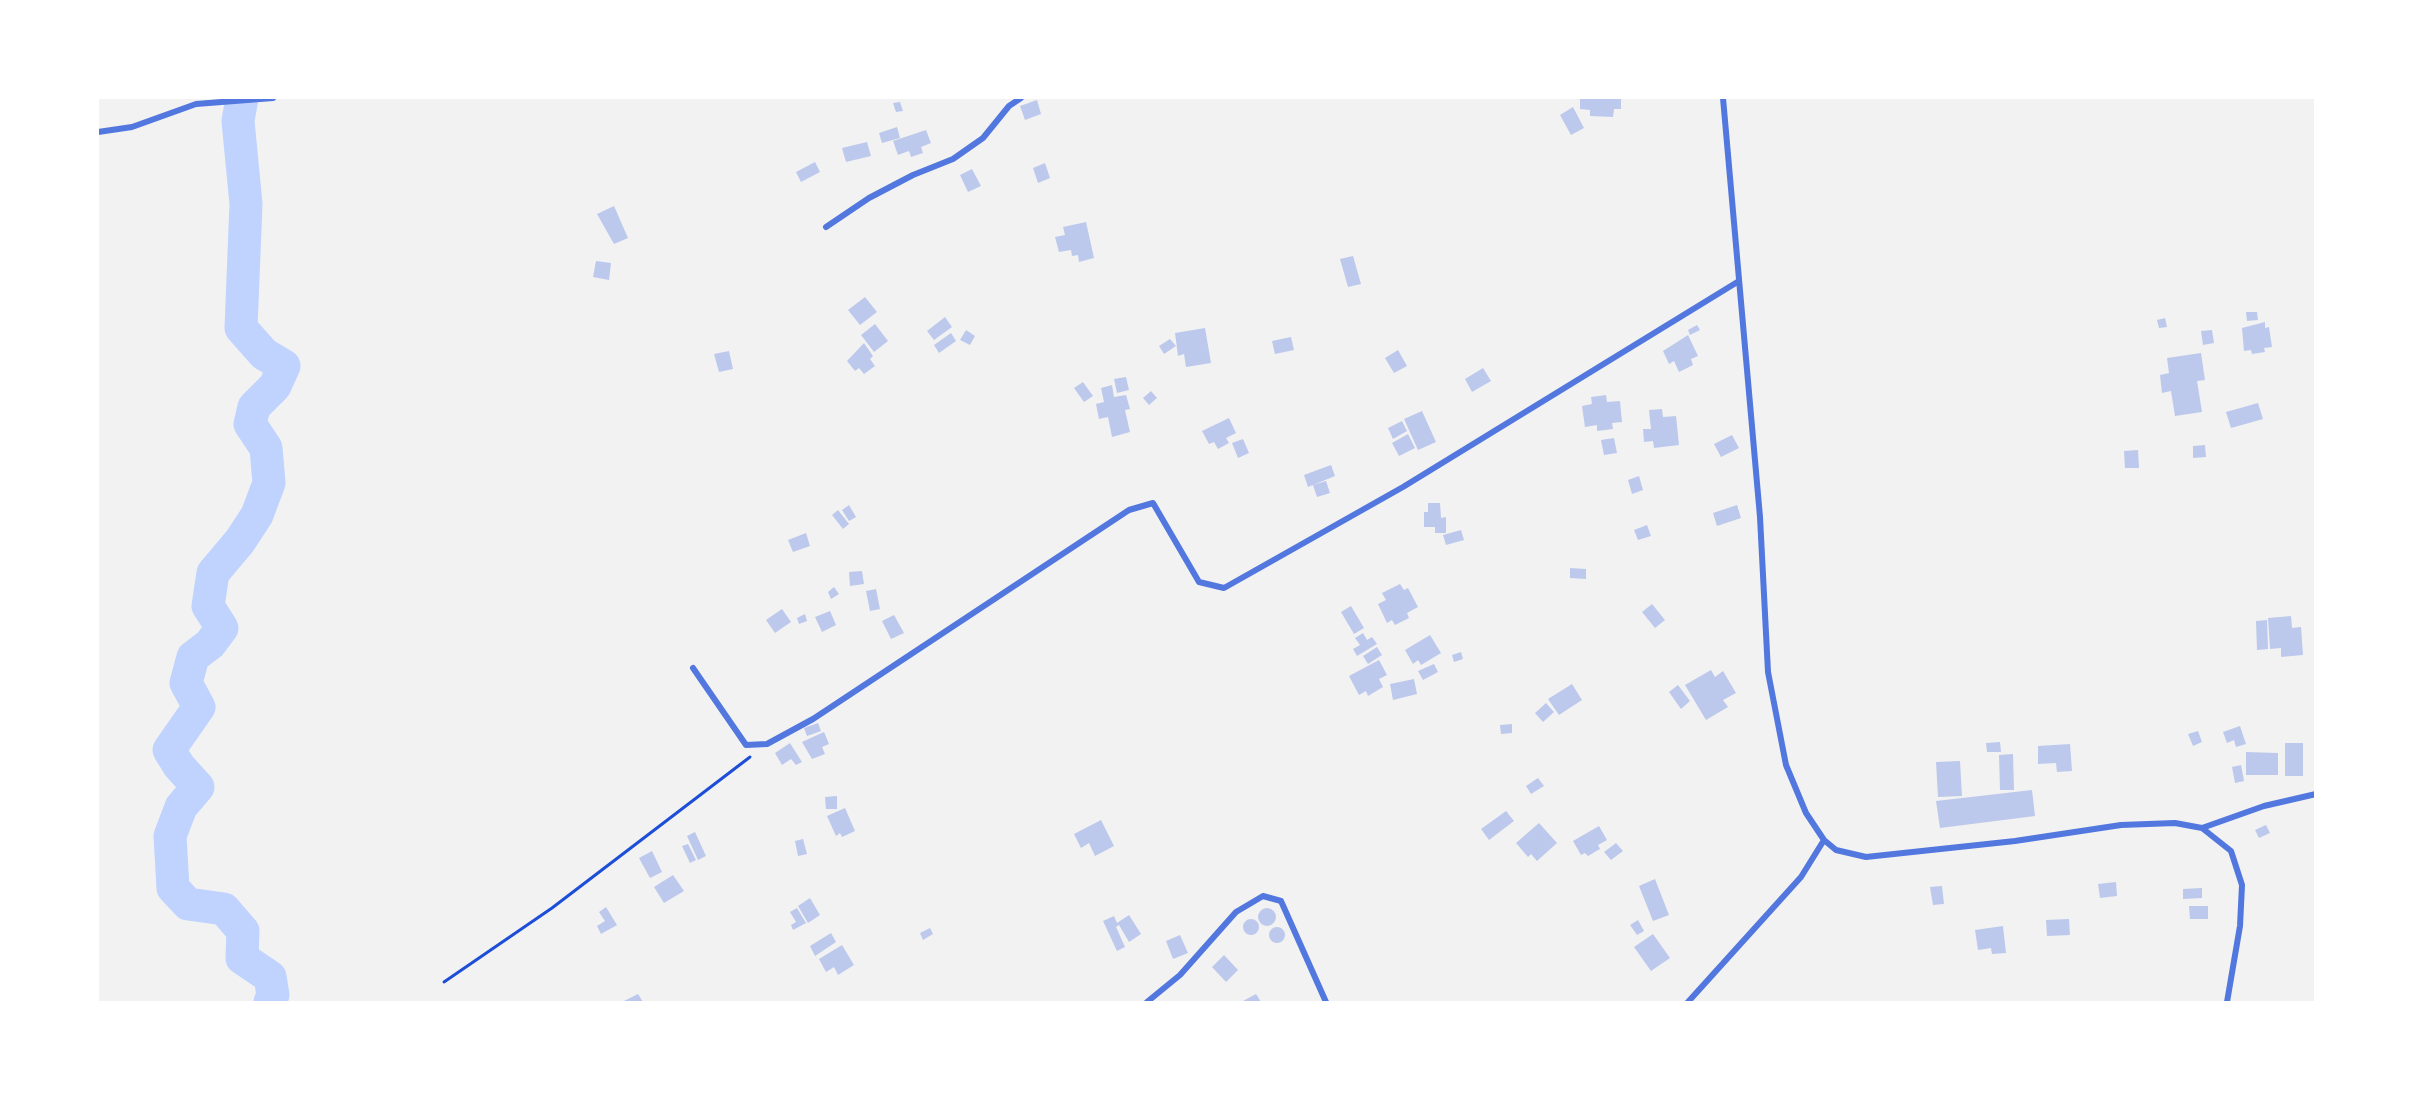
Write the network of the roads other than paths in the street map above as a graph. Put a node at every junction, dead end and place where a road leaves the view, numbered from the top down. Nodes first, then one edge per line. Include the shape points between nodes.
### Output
1 (273, 98) edge
2 (1021, 98) edge
3 (1723, 98) edge
4 (98, 132) edge
5 (826, 227) dead end
6 (1739, 280) junction
7 (693, 668) dead end
8 (2316, 794) edge
9 (2202, 828) junction
10 (1824, 840) junction
11 (1147, 1002) edge
12 (1326, 1002) edge
13 (1688, 1002) edge
14 (2227, 1002) edge

1 - 4 street via 196,104 132,128
2 - 5 street via 1009,106 983,138 953,159 869,198
3 - 6 street
6 - 7 street via 1403,487 1224,588 1199,582 1153,502 1129,510 813,719 767,744 746,745
6 - 10 street via 1773,709 1792,782
8 - 9 street via 2264,806
9 - 10 street via 2175,823 2121,825 1866,857 1845,854
9 - 14 street via 2231,851 2242,885 2240,926
10 - 13 street via 1802,877
11 - 12 street via 1180,975 1236,912 1263,896 1281,901

